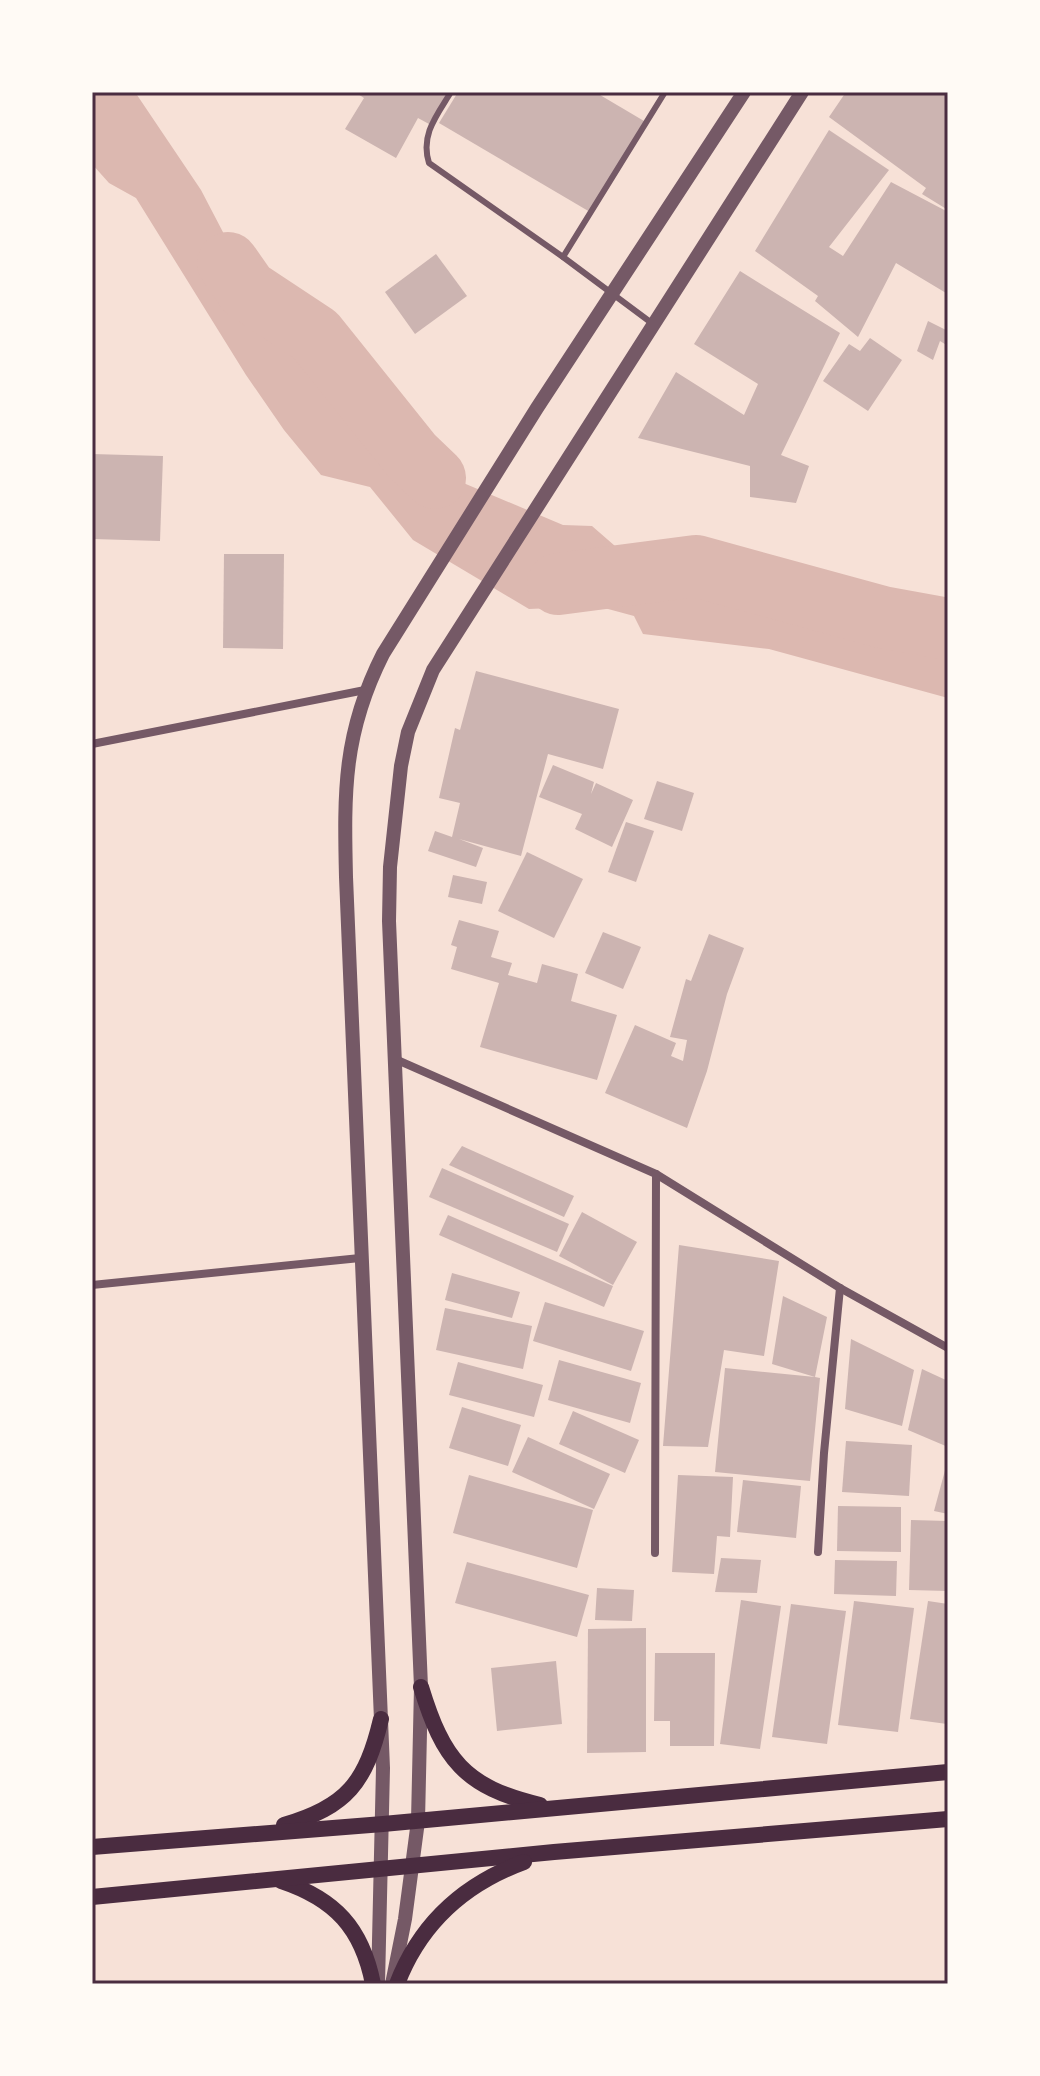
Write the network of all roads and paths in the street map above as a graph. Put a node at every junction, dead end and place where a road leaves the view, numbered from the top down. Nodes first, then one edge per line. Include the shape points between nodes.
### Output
1 (451, 92) edge
2 (665, 92) edge
3 (744, 92) edge
4 (802, 92) edge
5 (563, 257) junction
6 (612, 293) junction
7 (653, 324) junction
8 (365, 690) junction
9 (92, 744) edge
10 (395, 1059) junction
11 (656, 1174) junction
12 (360, 1258) junction
13 (92, 1285) edge
14 (840, 1288) junction
15 (948, 1348) edge
16 (818, 1552) dead end
17 (655, 1553) dead end
18 (421, 1687) junction
19 (381, 1719) junction
20 (948, 1772) edge
21 (554, 1808) junction
22 (948, 1819) edge
23 (418, 1821) junction
24 (383, 1824) junction
25 (251, 1834) junction
26 (92, 1847) edge
27 (554, 1852) junction
28 (413, 1866) junction
29 (382, 1869) junction
30 (275, 1880) junction
31 (92, 1897) edge
32 (376, 1984) edge
33 (395, 1984) edge

1 - 5 lane via 431,123 424,148 429,163
2 - 5 lane
3 - 6 street
4 - 7 street
5 - 6 lane
6 - 7 lane
6 - 8 street
7 - 10 street via 433,670 408,732 393,828 389,921
8 - 9 street
8 - 12 street via 350,746 345,819
10 - 11 street
10 - 18 street
11 - 14 street
11 - 17 street
12 - 13 street
12 - 19 street
14 - 15 street
14 - 16 street
18 - 21 main road via 433,1727 465,1771 503,1795
18 - 23 street
19 - 24 street
19 - 25 main road via 370,1759 348,1793 316,1815
20 - 21 main road
21 - 23 main road
22 - 27 main road
23 - 24 main road
23 - 28 street
24 - 25 main road
24 - 29 street
25 - 26 main road
27 - 28 main road
27 - 33 main road via 499,1871 450,1903 417,1943
28 - 29 main road
28 - 33 street
29 - 30 main road
29 - 32 street
30 - 31 main road
30 - 32 main road via 312,1893 338,1911 361,1945

